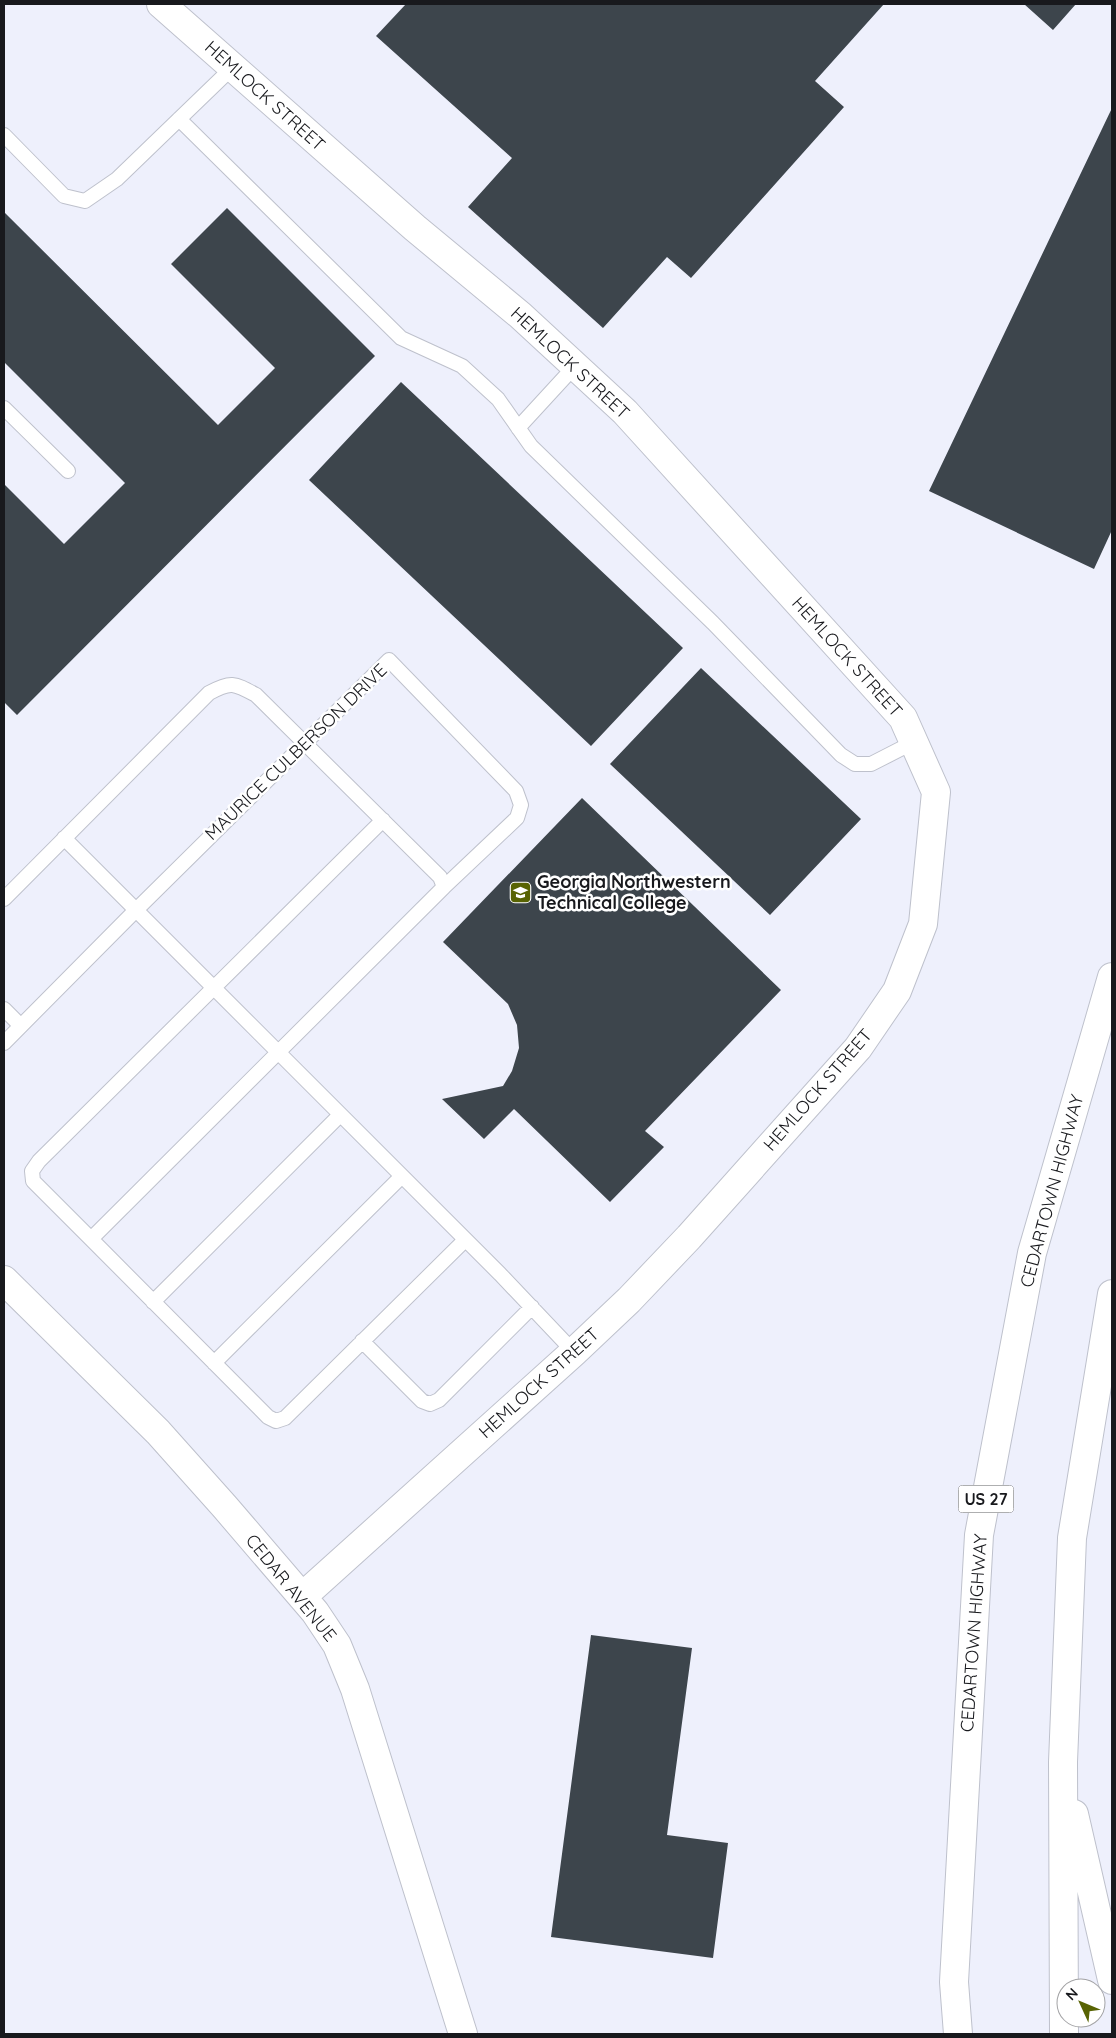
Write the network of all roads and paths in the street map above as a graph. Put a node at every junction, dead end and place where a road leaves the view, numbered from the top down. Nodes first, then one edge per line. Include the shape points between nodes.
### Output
1 (161, 4) edge
2 (232, 68) junction
3 (179, 119) junction
4 (4, 135) edge
5 (576, 366) junction
6 (4, 408) edge
7 (518, 428) junction
8 (68, 471) dead end
9 (914, 742) junction
10 (304, 743) junction
11 (383, 820) junction
12 (64, 838) junction
13 (444, 887) junction
14 (4, 899) edge
15 (135, 911) junction
16 (1112, 978) edge
17 (212, 988) junction
18 (4, 1009) edge
19 (20, 1026) junction
20 (4, 1043) edge
21 (278, 1054) junction
22 (340, 1115) junction
23 (402, 1176) junction
24 (91, 1239) junction
25 (465, 1240) junction
26 (4, 1280) edge
27 (1112, 1294) edge
28 (153, 1302) junction
29 (532, 1308) junction
30 (362, 1341) junction
31 (574, 1352) junction
32 (214, 1363) junction
33 (302, 1597) junction
34 (1063, 1762) junction
35 (1112, 1980) edge
36 (954, 1982) junction
37 (463, 2034) edge
38 (949, 2034) edge
39 (958, 2034) edge
40 (1064, 2034) edge

1 - 2 main road, HEMLOCK STREET
2 - 3 lane
2 - 5 main road, HEMLOCK STREET
3 - 4 lane via 117,179 85,202 64,196
3 - 7 lane via 400,338 462,366 498,399
5 - 7 lane
5 - 9 main road, HEMLOCK STREET via 625,412 903,718
6 - 8 lane
7 - 9 lane via 531,446 713,623 842,755 855,764 871,764
9 - 31 main road, HEMLOCK STREET via 936,792 923,924 897,991 858,1048 819,1092 689,1237
10 - 11 lane
10 - 12 lane via 256,695 240,686 224,684 209,693
10 - 13 lane, MAURICE CULBERSON DRIVE via 389,660 516,791 521,805 517,818
10 - 15 lane, MAURICE CULBERSON DRIVE
11 - 13 lane via 440,877
11 - 17 lane
12 - 14 lane
12 - 15 lane
13 - 21 lane
15 - 17 lane
15 - 19 lane, MAURICE CULBERSON DRIVE
16 - 36 main road, CEDARTOWN HIGHWAY / US 27 via 1032,1253 979,1536
17 - 21 lane
17 - 24 lane via 32,1171 33,1181
18 - 19 lane
19 - 20 lane, MAURICE CULBERSON DRIVE
21 - 22 lane
21 - 24 lane
22 - 23 lane
22 - 28 lane
23 - 25 lane
23 - 32 lane
24 - 28 lane
25 - 29 lane
25 - 30 lane
26 - 33 main road, CEDAR AVENUE via 158,1432
27 - 34 main road via 1072,1538
28 - 32 lane
29 - 30 lane via 439,1400 430,1404 422,1401
29 - 31 lane
30 - 32 lane via 284,1418 276,1421 268,1418
31 - 33 main road, HEMLOCK STREET
33 - 37 main road, CEDAR AVENUE via 337,1645 355,1689
34 - 35 main road
34 - 40 main road
36 - 38 main road
36 - 39 main road, CEDARTOWN HIGHWAY / US 27

